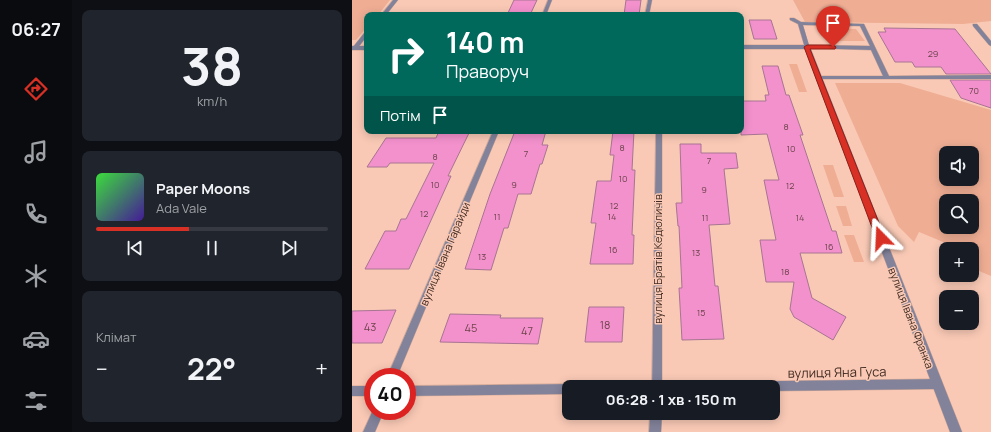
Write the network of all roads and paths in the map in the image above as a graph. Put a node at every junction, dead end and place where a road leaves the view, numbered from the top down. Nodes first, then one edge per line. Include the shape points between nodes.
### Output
1 (396, 0) edge
2 (550, 0) edge
3 (650, 0) edge
4 (386, 12) edge
5 (545, 12) edge
6 (648, 12) edge
7 (792, 18) dead end
8 (800, 23) junction
9 (975, 25) dead end
10 (364, 36) edge
11 (991, 44) edge
12 (744, 47) edge
13 (807, 47) junction
14 (364, 48) edge
15 (873, 48) junction
16 (353, 49) edge
17 (991, 77) edge
18 (818, 78) junction
19 (887, 78) junction
20 (495, 134) edge
21 (659, 134) edge
22 (396, 368) edge
23 (657, 380) edge
24 (937, 384) junction
25 (780, 386) edge
26 (562, 389) edge
27 (352, 391) edge
28 (364, 391) edge
29 (416, 391) edge
30 (374, 420) edge
31 (656, 420) edge
32 (369, 432) edge
33 (656, 432) edge
34 (956, 432) edge

1 - 4 street
2 - 5 street
3 - 6 street
7 - 8 street
8 - 13 street, вулиця Івана Франка
8 - 15 street via 862,25
9 - 11 street
10 - 16 street
12 - 13 street
13 - 15 street
13 - 18 street, вулиця Івана Франка
14 - 16 street
15 - 19 street
17 - 19 street
18 - 19 street
18 - 24 street, вулиця Івана Франка
20 - 22 street, вулиця Івана Гарайди
21 - 23 street, вулиця Братів Кедюличів
24 - 25 street, вулиця Яна Гуса
24 - 34 street, вулиця Івана Франка
26 - 29 street
27 - 28 street
30 - 32 street
31 - 33 street

